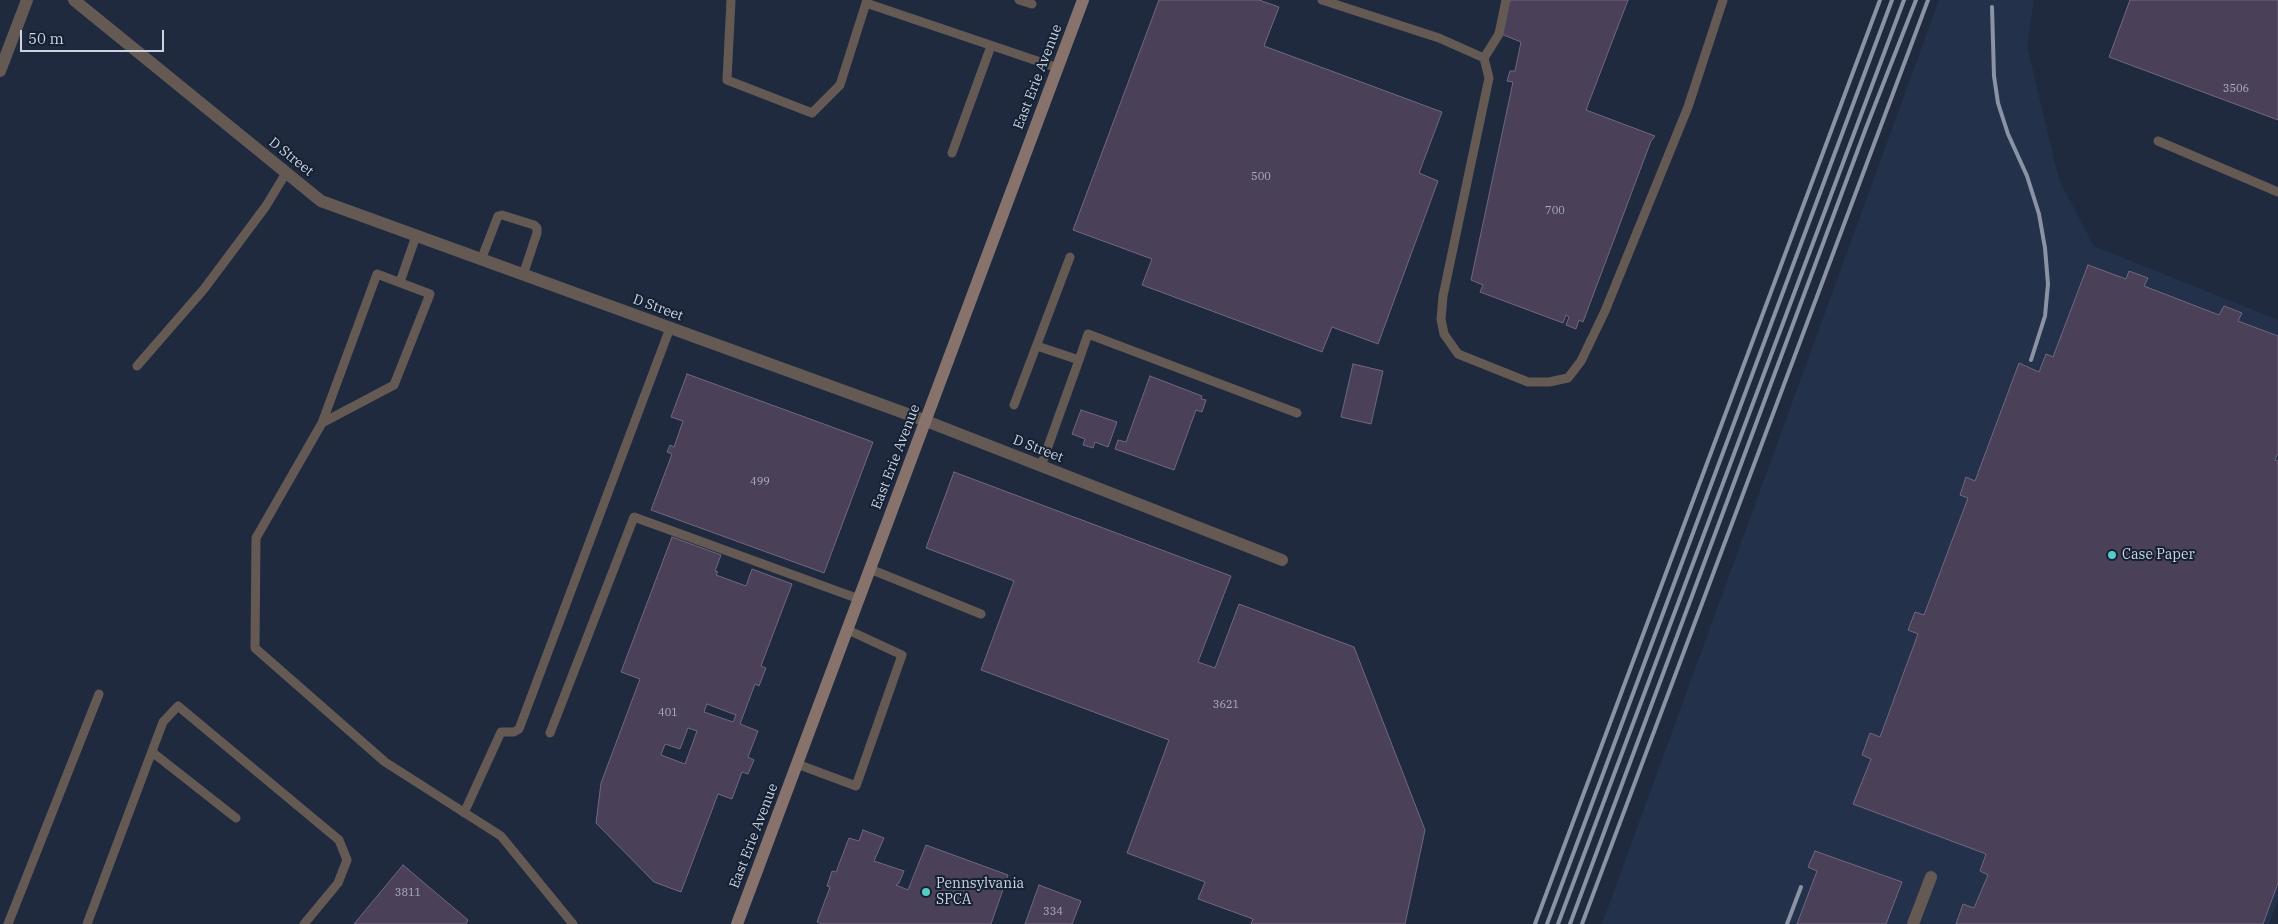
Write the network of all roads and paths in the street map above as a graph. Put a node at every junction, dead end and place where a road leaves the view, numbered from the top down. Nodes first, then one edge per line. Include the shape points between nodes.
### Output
1 (27, 0) edge
2 (74, 0) edge
3 (731, 0) edge
4 (1019, 0) edge
5 (1083, 0) edge
6 (1322, 0) edge
7 (1506, 0) edge
8 (1723, 0) edge
9 (866, 1) edge
10 (1032, 4) dead end
11 (992, 46) junction
12 (1484, 58) junction
13 (1058, 68) junction
14 (0, 70) edge
15 (2158, 141) dead end
16 (952, 153) dead end
17 (286, 173) junction
18 (2278, 192) edge
19 (416, 236) junction
20 (1070, 257) dead end
21 (481, 260) junction
22 (523, 275) junction
23 (400, 282) junction
24 (670, 328) junction
25 (1037, 346) junction
26 (1079, 360) junction
27 (137, 366) dead end
28 (1014, 405) dead end
29 (1297, 414) dead end
30 (926, 421) junction
31 (322, 423) junction
32 (1041, 466) junction
33 (1282, 560) dead end
34 (870, 569) junction
35 (859, 599) junction
36 (981, 614) dead end
37 (848, 630) junction
38 (98, 694) dead end
39 (550, 733) dead end
40 (152, 752) junction
41 (797, 764) junction
42 (464, 813) junction
43 (236, 818) dead end
44 (1931, 877) dead end
45 (8, 924) edge
46 (87, 924) edge
47 (304, 924) edge
48 (572, 924) edge
49 (737, 924) edge
50 (1913, 924) edge

1 - 14 street
2 - 17 street, D Street
3 - 9 lane via 727,80 812,113 840,85
4 - 10 lane
5 - 13 main road, East Erie Avenue
6 - 12 lane via 1439,38
7 - 12 lane via 1500,34
8 - 12 lane via 1688,107 1605,311 1581,361 1568,378 1528,382 1458,354 1444,334 1441,319 1443,296 1489,78
9 - 11 lane
11 - 13 lane
11 - 16 lane
13 - 30 main road, East Erie Avenue
15 - 18 lane
17 - 19 street, D Street via 321,201
17 - 27 lane via 266,206 221,266
19 - 21 street, D Street
19 - 23 lane
20 - 25 lane
21 - 22 street, D Street
21 - 22 lane via 498,216 534,225 537,233
22 - 24 street, D Street
23 - 31 lane via 377,274
23 - 31 lane via 430,294 394,385
24 - 30 street, D Street
24 - 42 lane via 519,729 500,732
25 - 26 lane
25 - 28 lane
26 - 29 lane via 1088,334
26 - 32 lane
30 - 32 street, D Street
30 - 34 main road, East Erie Avenue
31 - 42 lane via 256,538 255,648 385,762
32 - 33 street, D Street
34 - 35 main road, East Erie Avenue
34 - 36 lane
35 - 37 main road, East Erie Avenue
35 - 39 lane via 634,516
37 - 41 main road, East Erie Avenue
37 - 41 lane via 902,655 856,786
38 - 45 lane
40 - 43 lane
40 - 46 lane
40 - 47 lane via 163,722 178,706 339,840 347,860 338,883
41 - 49 main road, East Erie Avenue
42 - 48 lane via 501,836
44 - 50 street

